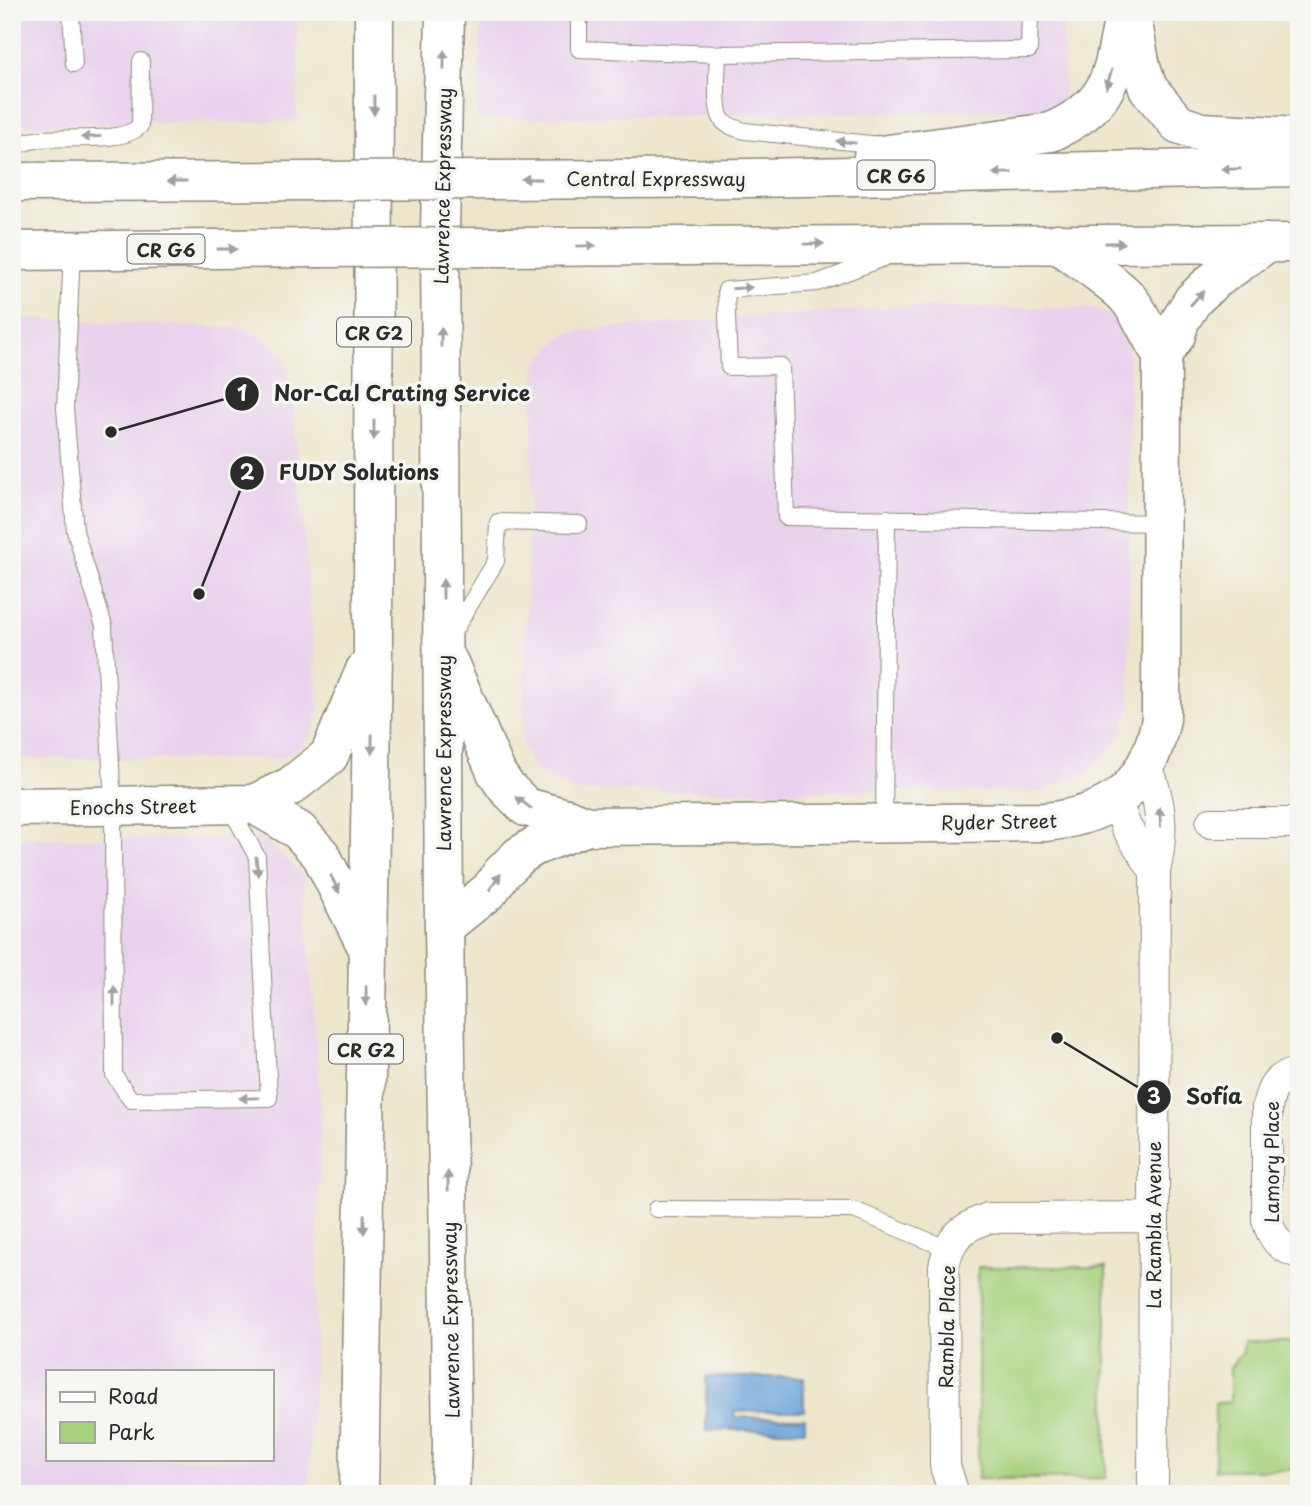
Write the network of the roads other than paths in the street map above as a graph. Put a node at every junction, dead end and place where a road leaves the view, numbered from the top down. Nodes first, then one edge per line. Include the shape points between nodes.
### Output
1 (71, 12) edge
2 (374, 12) edge
3 (445, 12) edge
4 (579, 12) edge
5 (1030, 12) edge
6 (1125, 12) edge
7 (1131, 12) edge
8 (718, 54) junction
9 (141, 61) dead end
10 (74, 64) dead end
11 (1299, 137) edge
12 (12, 149) edge
13 (914, 149) junction
14 (1299, 167) edge
15 (750, 178) junction
16 (12, 182) edge
17 (922, 243) junction
18 (1057, 243) junction
19 (1283, 243) edge
20 (72, 250) junction
21 (12, 251) edge
22 (1161, 355) junction
23 (887, 518) junction
24 (1162, 523) junction
25 (579, 524) dead end
26 (443, 648) junction
27 (373, 652) junction
28 (1147, 765) junction
29 (1116, 799) junction
30 (242, 805) junction
31 (113, 806) junction
32 (12, 807) edge
33 (884, 822) junction
34 (1211, 823) dead end
35 (1299, 823) edge
36 (587, 826) junction
37 (1155, 872) junction
38 (443, 927) junction
39 (367, 947) junction
40 (1299, 1072) edge
41 (656, 1209) dead end
42 (1153, 1217) junction
43 (948, 1250) junction
44 (1299, 1253) edge
45 (359, 1494) edge
46 (450, 1494) edge
47 (954, 1494) edge
48 (1153, 1494) edge

1 - 10 lane
2 -> 27 highway, CR G2
26 -> 3 highway, Lawrence Expressway via 440,229
4 - 8 lane via 579,49
5 - 8 lane via 1029,50
6 -> 13 highway via 1106,90 1073,122 1051,132
7 - 11 highway via 1147,88 1178,124 1201,132
13 -> 8 lane via 733,127 718,112
9 -> 12 lane via 140,127 134,133 29,141
13 - 15 highway
14 -> 15 highway, Central Expressway / CR G6
15 -> 16 highway, Central Expressway / CR G6, bridge
17 - 18 highway, CR G6
20 -> 17 highway, CR G6, bridge
23 -> 17 lane via 786,517 781,366 729,367 726,290 817,283
18 -> 19 highway, CR G6
18 - 22 highway via 1124,294
22 -> 19 highway via 1193,300 1212,282
20 - 21 highway, CR G6
20 - 31 lane via 65,408 75,531 104,626
22 - 24 highway, Ryder Street
23 - 24 lane
23 - 33 lane
24 - 28 highway, Ryder Street via 1162,708 1158,737
25 - 26 lane via 498,522 496,561
36 -> 26 highway via 526,807 506,787
26 - 38 highway, Lawrence Expressway
27 - 30 highway via 329,756 291,786
27 -> 39 highway, CR G2
28 - 29 highway, Ryder Street
37 -> 28 street, La Rambla Avenue via 1161,844 1158,796
29 - 33 highway, Ryder Street via 1095,812 1065,820
29 - 37 street via 1126,827
30 - 31 highway, Enochs Street
30 -> 31 lane via 257,858 269,1098 131,1100 114,1074
30 -> 39 highway via 299,831 321,855
31 - 32 highway, Enochs Street
33 - 36 highway, Ryder Street
34 - 35 street
38 -> 36 highway via 491,890 519,856
37 - 42 street, La Rambla Avenue
46 -> 38 highway, Lawrence Expressway
39 -> 45 highway, CR G2
40 - 44 street, Lamory Place via 1276,1082 1268,1108 1270,1231 1277,1244
41 - 43 lane via 854,1210
42 - 43 street, Rambla Place via 988,1218 957,1235
42 - 48 street, La Rambla Avenue
43 - 47 street, Rambla Place via 944,1266 945,1466

